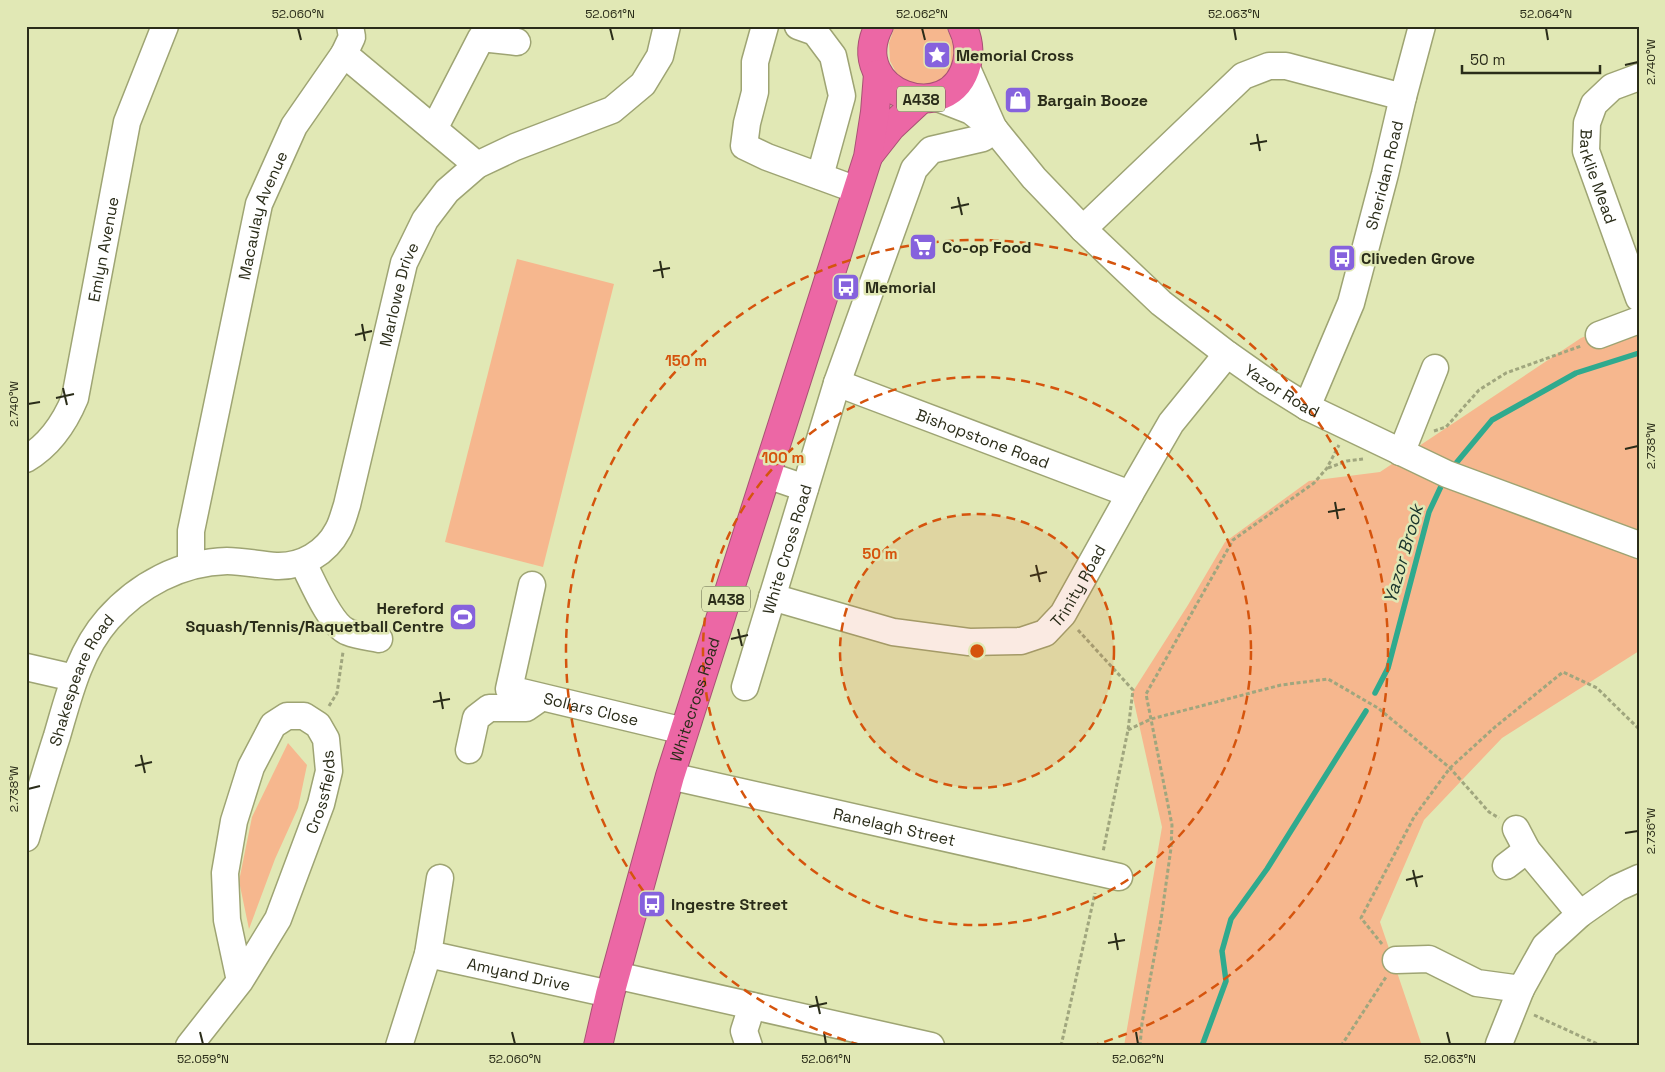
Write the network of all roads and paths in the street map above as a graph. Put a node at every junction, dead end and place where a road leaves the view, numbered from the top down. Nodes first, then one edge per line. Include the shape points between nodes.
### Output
1 (165, 26) edge
2 (350, 26) edge
3 (667, 26) edge
4 (765, 26) edge
5 (798, 26) edge
6 (962, 26) edge
7 (1422, 26) edge
8 (873, 32) edge
9 (517, 42) dead end
10 (344, 54) junction
11 (966, 66) junction
12 (878, 74) junction
13 (1639, 77) edge
14 (1403, 97) junction
15 (928, 98) junction
16 (434, 129) junction
17 (995, 130) junction
18 (868, 157) junction
19 (477, 165) junction
20 (820, 176) junction
21 (858, 190) junction
22 (1083, 229) junction
23 (1639, 298) edge
24 (1639, 320) edge
25 (1592, 341) joint
26 (1227, 354) junction
27 (1435, 368) dead end
28 (837, 383) junction
29 (1307, 407) junction
30 (1347, 426) junction
31 (1403, 447) junction
32 (1367, 458) dead end
33 (26, 459) edge
34 (1327, 468) junction
35 (767, 475) junction
36 (805, 488) junction
37 (1130, 494) junction
38 (1639, 545) edge
39 (303, 563) junction
40 (191, 565) junction
41 (532, 585) dead end
42 (772, 597) junction
43 (1063, 614) junction
44 (347, 632) junction
45 (379, 640) dead end
46 (26, 667) edge
47 (74, 678) junction
48 (745, 687) dead end
49 (541, 698) junction
50 (1151, 719) junction
51 (318, 725) junction
52 (1639, 728) edge
53 (1128, 730) junction
54 (684, 731) junction
55 (469, 750) dead end
56 (1450, 768) junction
57 (670, 776) junction
58 (26, 838) edge
59 (1521, 839) junction
60 (1506, 866) dead end
61 (1109, 874) junction
62 (440, 878) dead end
63 (1639, 878) edge
64 (1580, 914) junction
65 (428, 954) junction
66 (1396, 960) junction
67 (240, 981) junction
68 (612, 984) junction
69 (1517, 998) junction
70 (752, 1006) junction
71 (1499, 1044) dead end
72 (189, 1046) edge
73 (399, 1046) edge
74 (598, 1046) edge
75 (749, 1046) edge
76 (931, 1046) edge
77 (1061, 1046) edge
78 (1140, 1046) edge
79 (1341, 1046) edge
80 (1602, 1046) edge

1 - 33 street, Emlyn Avenue via 127,122 75,398 52,438
2 - 10 street via 352,37
3 - 19 street, Marlowe Drive via 660,56 643,84 612,110
4 - 20 street via 754,62 755,92 744,146
5 - 20 street via 815,32 833,56 842,96
6 - 11 highway, A438 via 969,47
7 - 14 street, Sheridan Road
8 - 12 highway, A438 via 873,57
9 - 16 street via 481,38
10 - 16 street
10 - 40 street, Macaulay Avenue via 294,126 259,204 191,531
11 - 15 highway, A438 via 955,85
11 - 17 street, Yazor Road
12 - 15 highway, A438 via 895,92
12 - 18 highway, Whitecross Road / A438
13 - 23 street, Barklie Mead via 1612,87 1594,104 1587,123 1586,151
14 - 22 street via 1286,66 1268,66 1242,76
14 - 29 street, Sheridan Road via 1350,303
15 - 17 street, Yazor Road via 971,111
15 - 18 highway, Whitecross Road / A438 via 891,127
16 - 19 street
17 - 22 street, Yazor Road via 1034,178
17 - 28 street, White Cross Road via 983,138 931,150 914,169
18 - 21 highway, Whitecross Road / A438
19 - 39 street, Marlowe Drive via 447,192 425,220 404,263 347,506 327,548
20 - 21 street
21 - 35 highway, Whitecross Road / A438
22 - 26 street, Yazor Road via 1161,303
24 - 25 street
25 - 31 path via 1506,373 1479,390 1446,427
26 - 29 street, Yazor Road
26 - 37 street, Trinity Road via 1172,423
27 - 31 street
28 - 36 street, White Cross Road
28 - 37 street, Bishopstone Road
29 - 30 street, Yazor Road
30 - 31 street, Yazor Road
30 - 34 path
31 - 38 street, Yazor Road via 1447,474
32 - 34 path
34 - 50 path via 1314,483 1232,540 1146,694
35 - 36 street
35 - 54 highway, Whitecross Road / A438
36 - 42 street, White Cross Road
37 - 43 street, Trinity Road
39 - 40 street, Marlowe Drive via 278,566 228,561
39 - 44 street via 338,626
40 - 47 street, Shakespeare Road via 141,589 108,619 89,646
41 - 49 street via 509,689
42 - 43 street, Trinity Road via 893,632 969,642 1021,641 1044,633
42 - 48 street, White Cross Road
43 - 53 path via 1133,690
44 - 45 street
44 - 51 path via 337,693
46 - 47 street
47 - 58 street, Shakespeare Road
49 - 54 street, Sollars Close
49 - 55 street, Sollars Close via 526,708 489,708 476,718
50 - 53 path
50 - 56 path via 1281,685 1328,679 1378,708
50 - 78 path via 1172,825 1161,920
51 - 67 street, Crossfields via 326,739 329,771 321,804 278,919
51 - 67 street, Crossfields via 304,716 287,716 273,725 252,767 234,821 225,882 227,920
52 - 56 path via 1597,688 1563,672 1494,727
53 - 61 path
54 - 57 highway, Whitecross Road / A438
56 - 59 path via 1489,812
56 - 66 path via 1414,817 1361,918
57 - 61 street, Ranelagh Street
57 - 68 highway, Whitecross Road / A438
59 - 60 street
59 - 64 street
61 - 77 path
62 - 65 street
63 - 64 street via 1617,888
64 - 69 street via 1545,946
65 - 68 street, Amyand Drive
65 - 73 street
66 - 69 street via 1429,959
66 - 79 path
67 - 72 street, Crossfields
68 - 70 street
68 - 74 highway, Whitecross Road / A438
69 - 71 street
69 - 80 path
70 - 75 street via 744,1031
70 - 76 street

